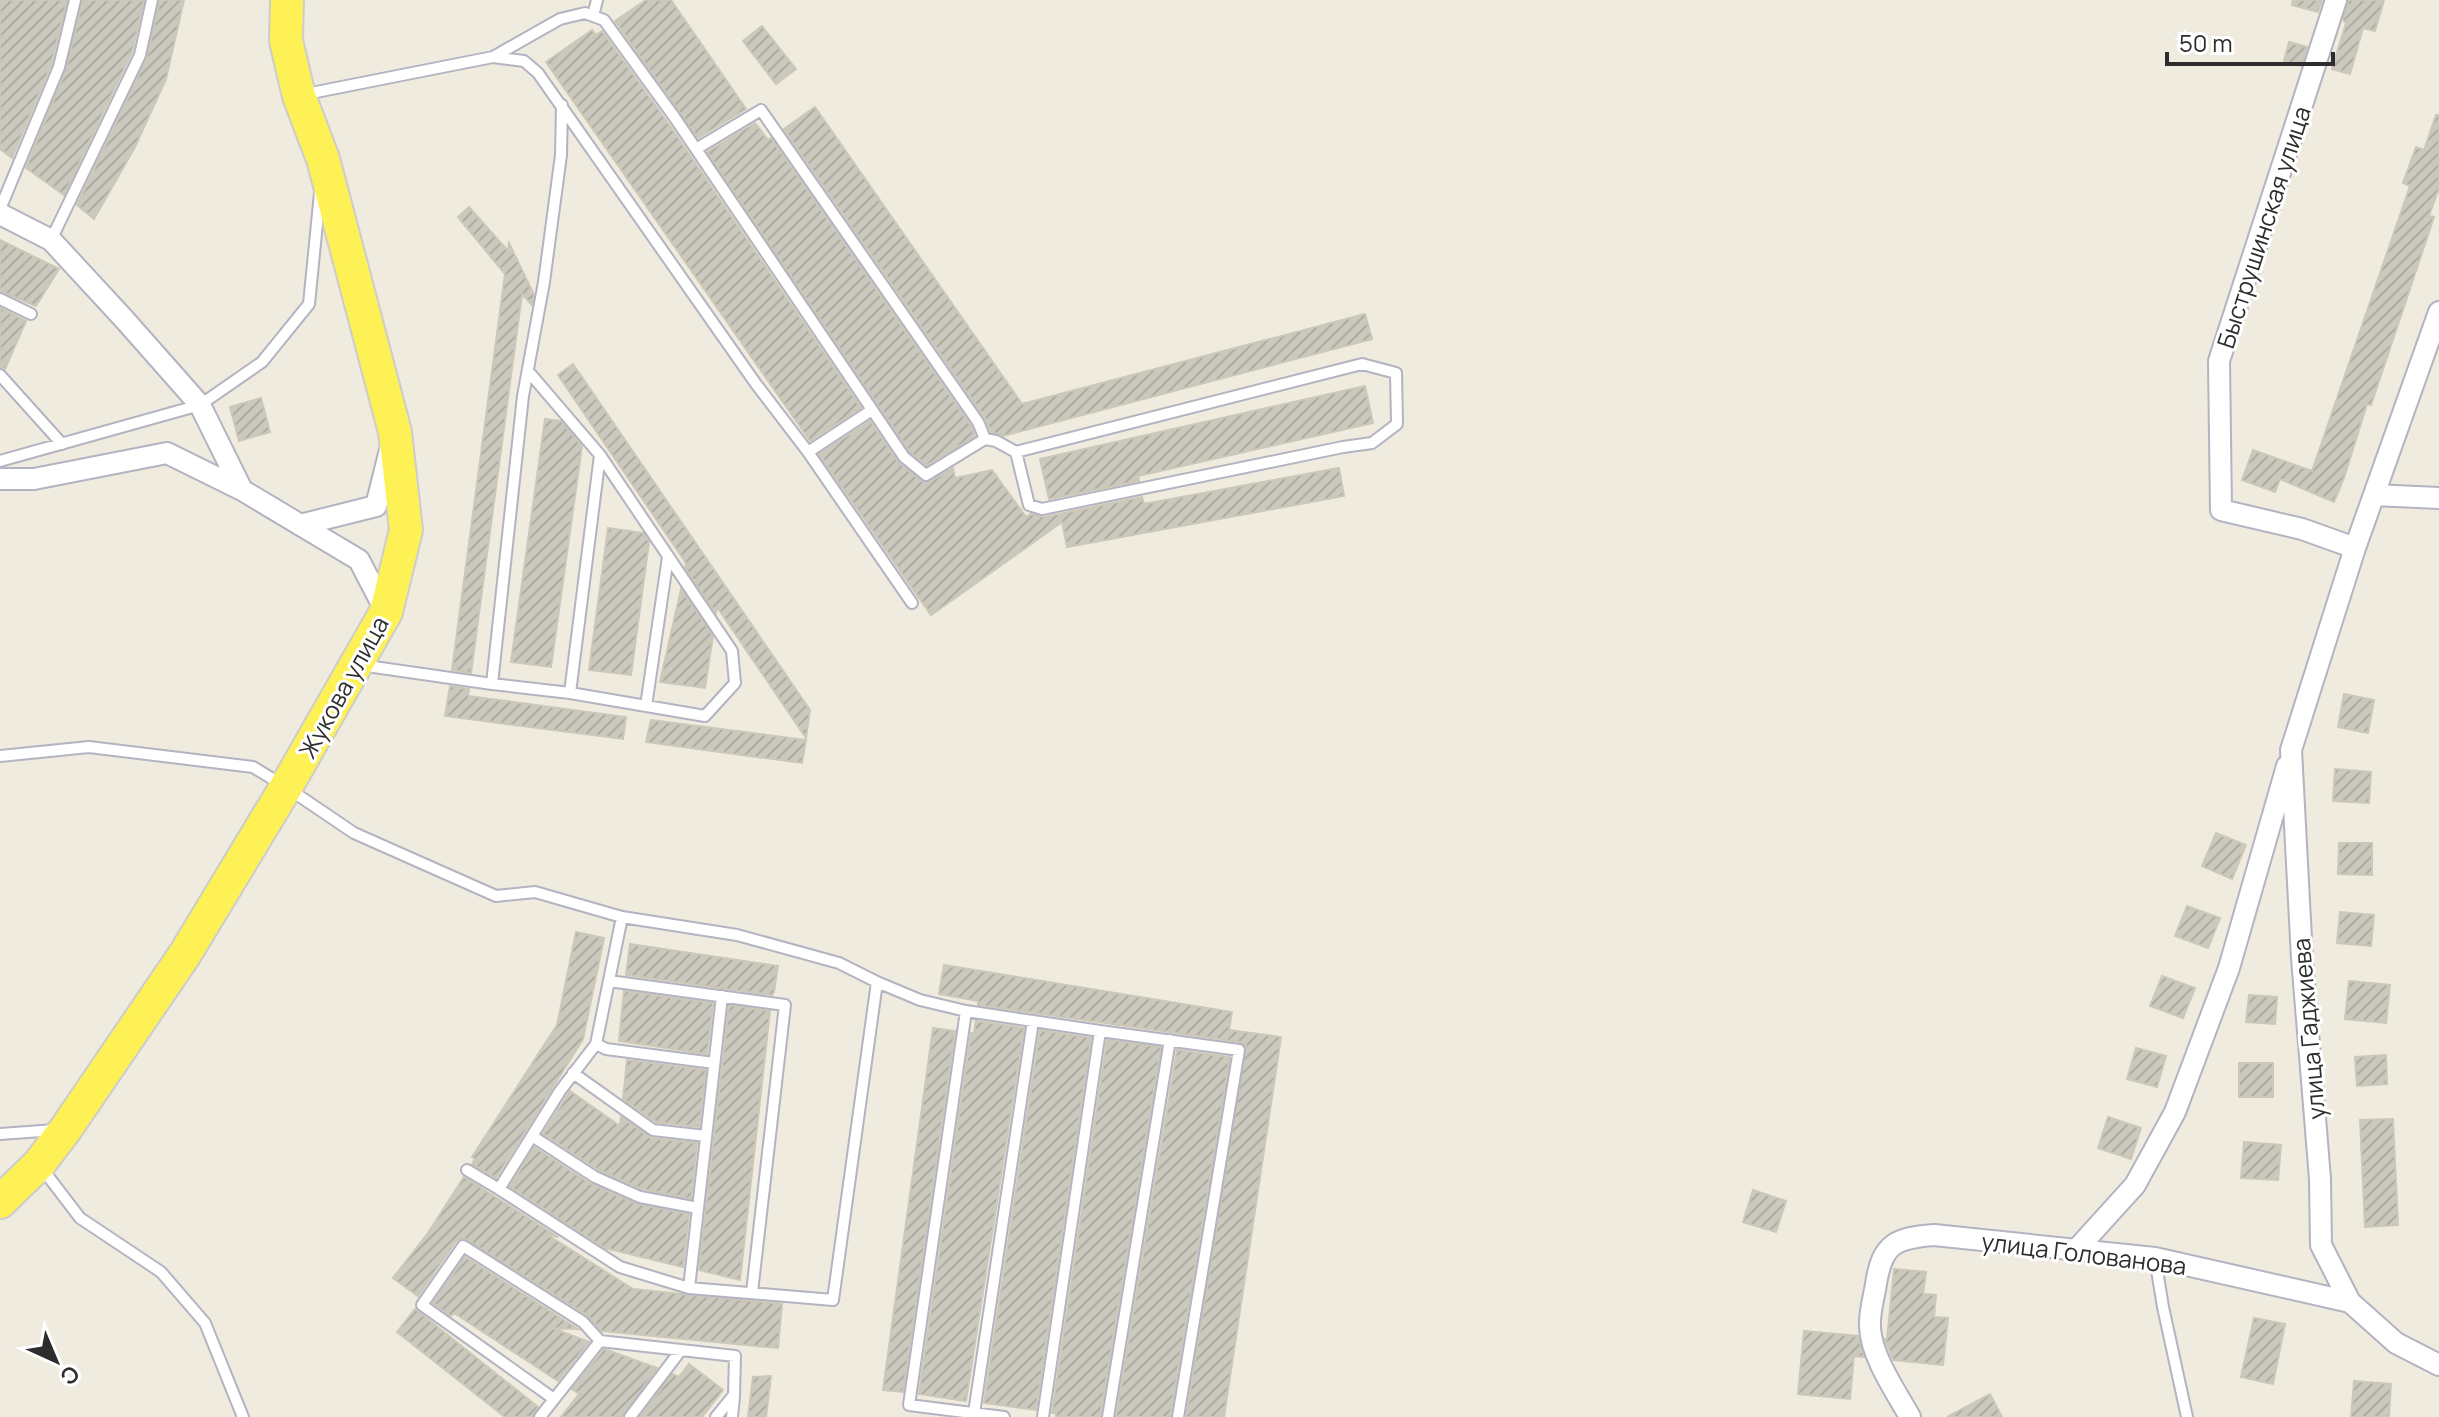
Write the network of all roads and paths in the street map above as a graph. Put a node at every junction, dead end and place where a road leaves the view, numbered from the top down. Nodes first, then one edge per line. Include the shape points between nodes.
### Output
1 (75, 0) edge
2 (152, 0) edge
3 (287, 0) edge
4 (597, 0) edge
5 (2336, 0) edge
6 (593, 16) junction
7 (493, 57) junction
8 (299, 96) junction
9 (562, 105) junction
10 (696, 149) junction
11 (323, 159) junction
12 (0, 212) edge
13 (51, 240) junction
14 (0, 299) edge
15 (2439, 312) edge
16 (31, 314) dead end
17 (528, 371) junction
18 (0, 375) edge
19 (200, 405) junction
20 (872, 410) junction
21 (395, 432) junction
22 (985, 439) junction
23 (62, 444) junction
24 (808, 452) junction
25 (1016, 452) junction
26 (600, 455) junction
27 (0, 461) edge
28 (0, 479) edge
29 (242, 490) junction
30 (2374, 495) junction
31 (2439, 498) edge
32 (300, 525) junction
33 (2355, 548) junction
34 (668, 557) junction
35 (912, 603) dead end
36 (386, 612) junction
37 (356, 665) junction
38 (492, 684) junction
39 (570, 693) junction
40 (646, 706) junction
41 (2291, 750) junction
42 (0, 756) edge
43 (286, 787) junction
44 (622, 917) junction
45 (609, 981) junction
46 (877, 982) junction
47 (722, 996) junction
48 (966, 1011) junction
49 (1033, 1021) junction
50 (1100, 1031) junction
51 (1170, 1040) junction
52 (596, 1044) junction
53 (714, 1063) junction
54 (573, 1073) junction
55 (65, 1130) junction
56 (0, 1134) edge
57 (532, 1136) junction
58 (706, 1136) junction
59 (39, 1164) junction
60 (467, 1170) dead end
61 (499, 1189) junction
62 (0, 1202) edge
63 (698, 1208) junction
64 (2077, 1249) junction
65 (2155, 1258) junction
66 (689, 1288) junction
67 (752, 1292) junction
68 (2350, 1302) junction
69 (600, 1341) junction
70 (681, 1350) junction
71 (2439, 1365) edge
72 (734, 1395) junction
73 (554, 1399) junction
74 (974, 1413) junction
75 (243, 1417) edge
76 (540, 1417) edge
77 (630, 1417) edge
78 (716, 1417) edge
79 (732, 1417) edge
80 (1004, 1417) edge
81 (1043, 1417) edge
82 (1108, 1417) edge
83 (1178, 1417) edge
84 (1910, 1417) edge
85 (2187, 1417) edge

1 - 12 lane via 59,67
2 - 13 lane via 140,55
3 - 8 main road, Жукова улица via 286,41
4 - 6 lane
5 - 33 street, Быструшинская улица via 2219,361 2221,510
6 - 7 lane via 560,19
6 - 10 lane via 604,20
7 - 8 lane
7 - 9 lane via 524,61
8 - 11 main road, Жукова улица
9 - 17 lane via 561,155
9 - 24 lane
10 - 20 lane
10 - 22 lane via 761,110
11 - 19 lane via 309,304 262,362
11 - 21 main road, Жукова улица
12 - 13 street
13 - 19 street
14 - 16 lane
15 - 30 street, улица Гаджиева
17 - 26 lane
17 - 38 lane
18 - 23 lane
19 - 23 lane
19 - 29 street
20 - 22 lane via 904,457 926,475
20 - 24 lane
21 - 32 street via 376,506
21 - 36 main road, Жукова улица via 406,530
22 - 25 lane
23 - 27 lane
24 - 35 lane
25 - 25 lane via 1029,505 1042,509 1372,443 1397,424 1396,373 1362,364
26 - 34 lane
26 - 39 lane
28 - 29 street via 34,479 167,453
29 - 32 street
30 - 31 street
30 - 33 street, улица Гаджиева
32 - 36 street via 359,560
33 - 41 street, улица Гаджиева
34 - 40 lane
34 - 40 lane via 732,651 735,683 705,716
36 - 37 main road, Жукова улица
37 - 38 lane
37 - 43 main road, Жукова улица
38 - 39 lane
39 - 40 lane
41 - 64 street, улица Гаджиева via 2229,968 2175,1112 2135,1185
41 - 68 street, улица Гаджиева via 2321,1245
42 - 43 lane via 89,747 253,767
43 - 44 lane via 354,833 496,896 535,892
43 - 55 main road, Жукова улица via 185,954
44 - 45 lane
44 - 46 lane via 737,935 839,963
45 - 47 lane
45 - 52 lane
46 - 48 lane
46 - 67 lane via 833,1300
47 - 53 lane
47 - 67 lane via 785,1005
48 - 49 lane
48 - 74 lane via 909,1405
49 - 50 lane
49 - 74 lane
50 - 51 lane
50 - 81 lane
51 - 82 lane
51 - 83 lane via 1239,1050
52 - 53 lane
52 - 54 lane
53 - 58 lane
54 - 57 lane
54 - 58 lane via 653,1130
55 - 56 lane
55 - 59 main road, Жукова улица
57 - 61 lane
57 - 63 lane via 595,1177 640,1197
58 - 63 lane
59 - 62 main road, Жукова улица
59 - 75 lane via 80,1218 161,1272 205,1323
60 - 61 lane
61 - 66 lane via 620,1267
63 - 66 lane
64 - 65 street, улица Голованова
64 - 84 street, улица Голованова via 1934,1235 1908,1237 1892,1245 1880,1261 1870,1326 1875,1348
65 - 68 street, улица Голованова
65 - 85 lane
66 - 67 lane
68 - 71 street, улица Голованова via 2396,1343
69 - 70 lane
69 - 73 lane
69 - 73 lane via 583,1322 463,1246 422,1305
70 - 72 lane via 735,1356
70 - 77 lane
72 - 78 lane
72 - 79 lane
73 - 76 lane
74 - 80 lane

